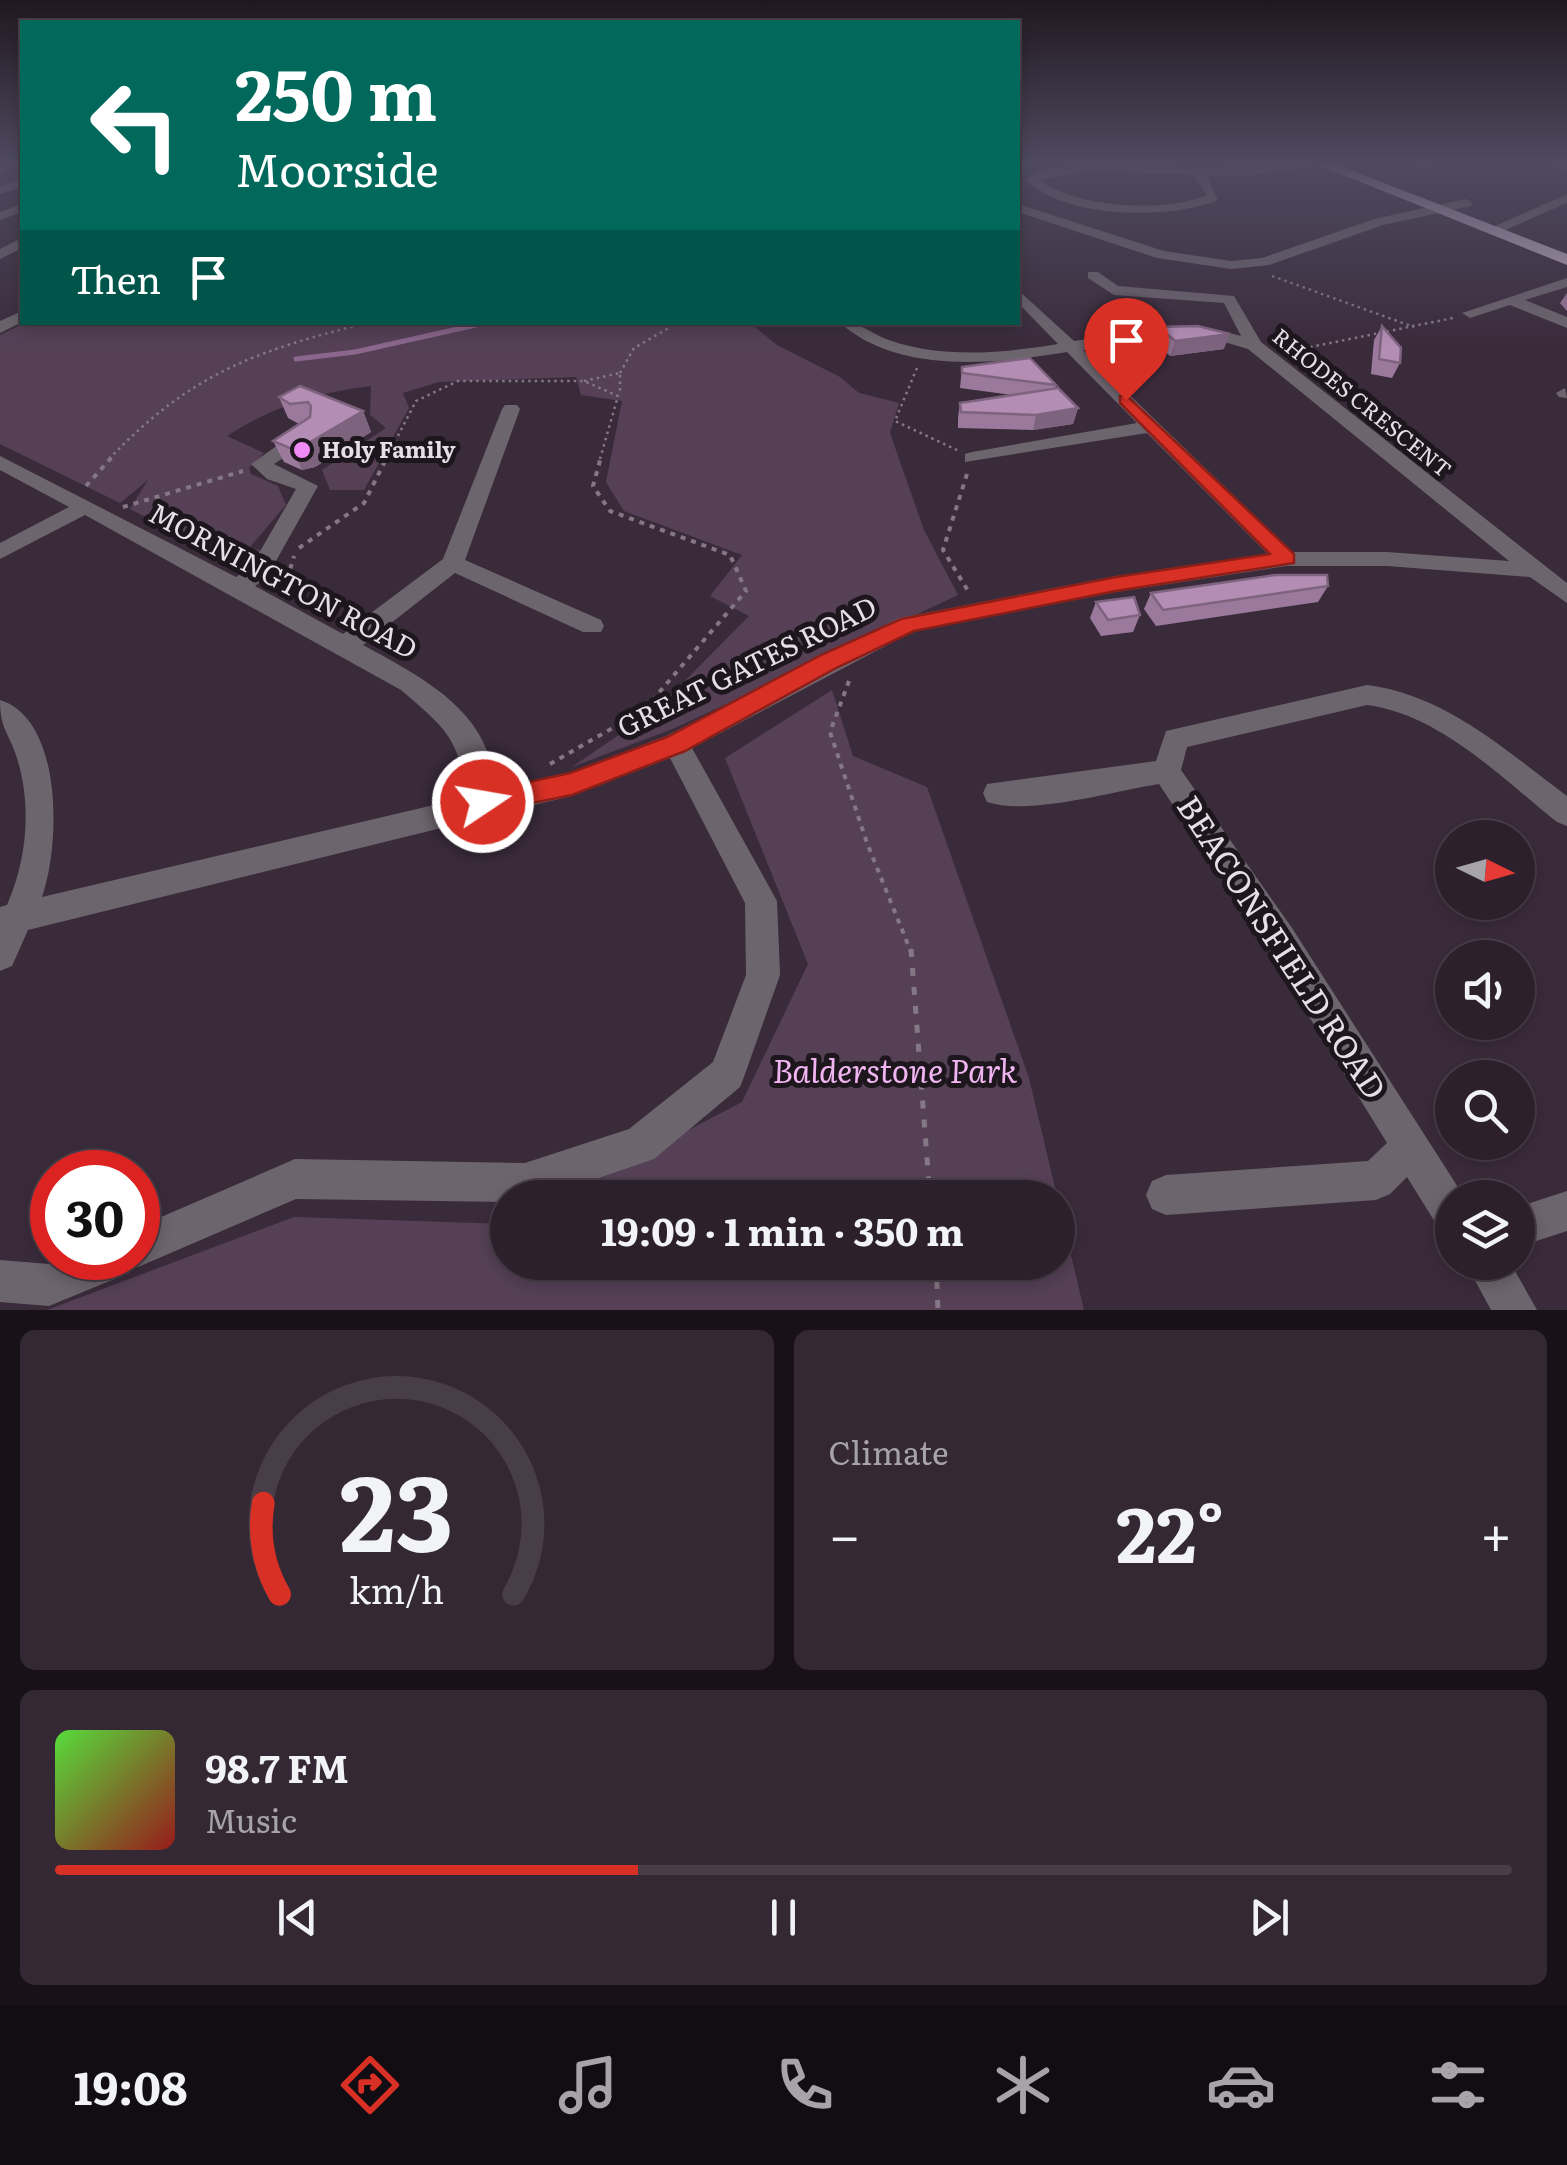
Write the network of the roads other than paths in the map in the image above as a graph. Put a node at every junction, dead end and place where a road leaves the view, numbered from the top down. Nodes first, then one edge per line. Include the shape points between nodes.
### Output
1 (1070, 225) edge
2 (1373, 225) edge
3 (1489, 225) edge
4 (1505, 225) edge
5 (1496, 229) junction
6 (1567, 252) edge
7 (1567, 260) edge
8 (1093, 275) dead end
9 (1567, 282) edge
10 (1020, 297) edge
11 (1511, 300) junction
12 (1470, 312) road end
13 (1567, 323) edge
14 (852, 325) edge
15 (1071, 347) junction
16 (1260, 350) junction
17 (511, 409) dead end
18 (1153, 426) junction
19 (310, 431) edge
20 (972, 458) road end
21 (0, 462) edge
22 (87, 509) junction
23 (0, 552) edge
24 (1286, 559) junction
25 (453, 562) junction
26 (1535, 570) junction
27 (236, 588) junction
28 (1564, 591) edge
29 (592, 626) dead end
30 (342, 646) junction
31 (0, 710) edge
32 (676, 744) junction
33 (1167, 771) junction
34 (997, 793) dead end
35 (483, 802) junction
36 (1567, 813) edge
37 (9, 920) edge
38 (0, 955) edge
39 (1410, 1148) junction
40 (1435, 1187) edge
41 (1166, 1195) dead end
42 (1567, 1211) edge
43 (1535, 1221) edge
44 (160, 1237) edge
45 (64, 1280) edge
46 (1497, 1280) edge
47 (0, 1281) edge
48 (1516, 1310) edge

1 - 2 street via 1162,255 1231,266 1264,262
3 - 5 highway
4 - 5 street
5 - 6 highway
5 - 7 highway
8 - 16 street via 1114,290 1229,299
9 - 11 street
10 - 15 street
11 - 12 street
11 - 13 street
14 - 15 street, RHODES CRESCENT via 883,344 952,356
15 - 16 street, RHODES CRESCENT via 1174,330 1212,332
15 - 18 street
16 - 26 street, RHODES CRESCENT
17 - 25 street
18 - 20 street
18 - 24 street
19 - 27 street via 270,455 262,468 308,486 258,572
21 - 22 street, MORNINGTON ROAD
22 - 23 street
22 - 27 street, MORNINGTON ROAD
24 - 26 street, GREAT GATES ROAD
24 - 32 street, GREAT GATES ROAD via 908,624
25 - 29 street
25 - 30 street
26 - 28 street, RHODES CRESCENT
27 - 30 street, MORNINGTON ROAD
30 - 35 street, MORNINGTON ROAD via 410,683 450,717 474,752
31 - 37 street via 16,722 36,773 38,854
32 - 35 street, GREAT GATES ROAD via 572,784
32 - 44 street via 761,902 763,975 727,1074 640,1145 525,1184 295,1179
33 - 34 street
33 - 36 street, BEACONSFIELD ROAD via 1176,739 1389,695 1462,736
33 - 39 street, BEACONSFIELD ROAD
35 - 37 street, GREAT GATES ROAD
37 - 38 street
39 - 40 street, BEACONSFIELD ROAD
39 - 41 street via 1376,1180
42 - 43 street
45 - 47 street via 50,1286
46 - 48 street

